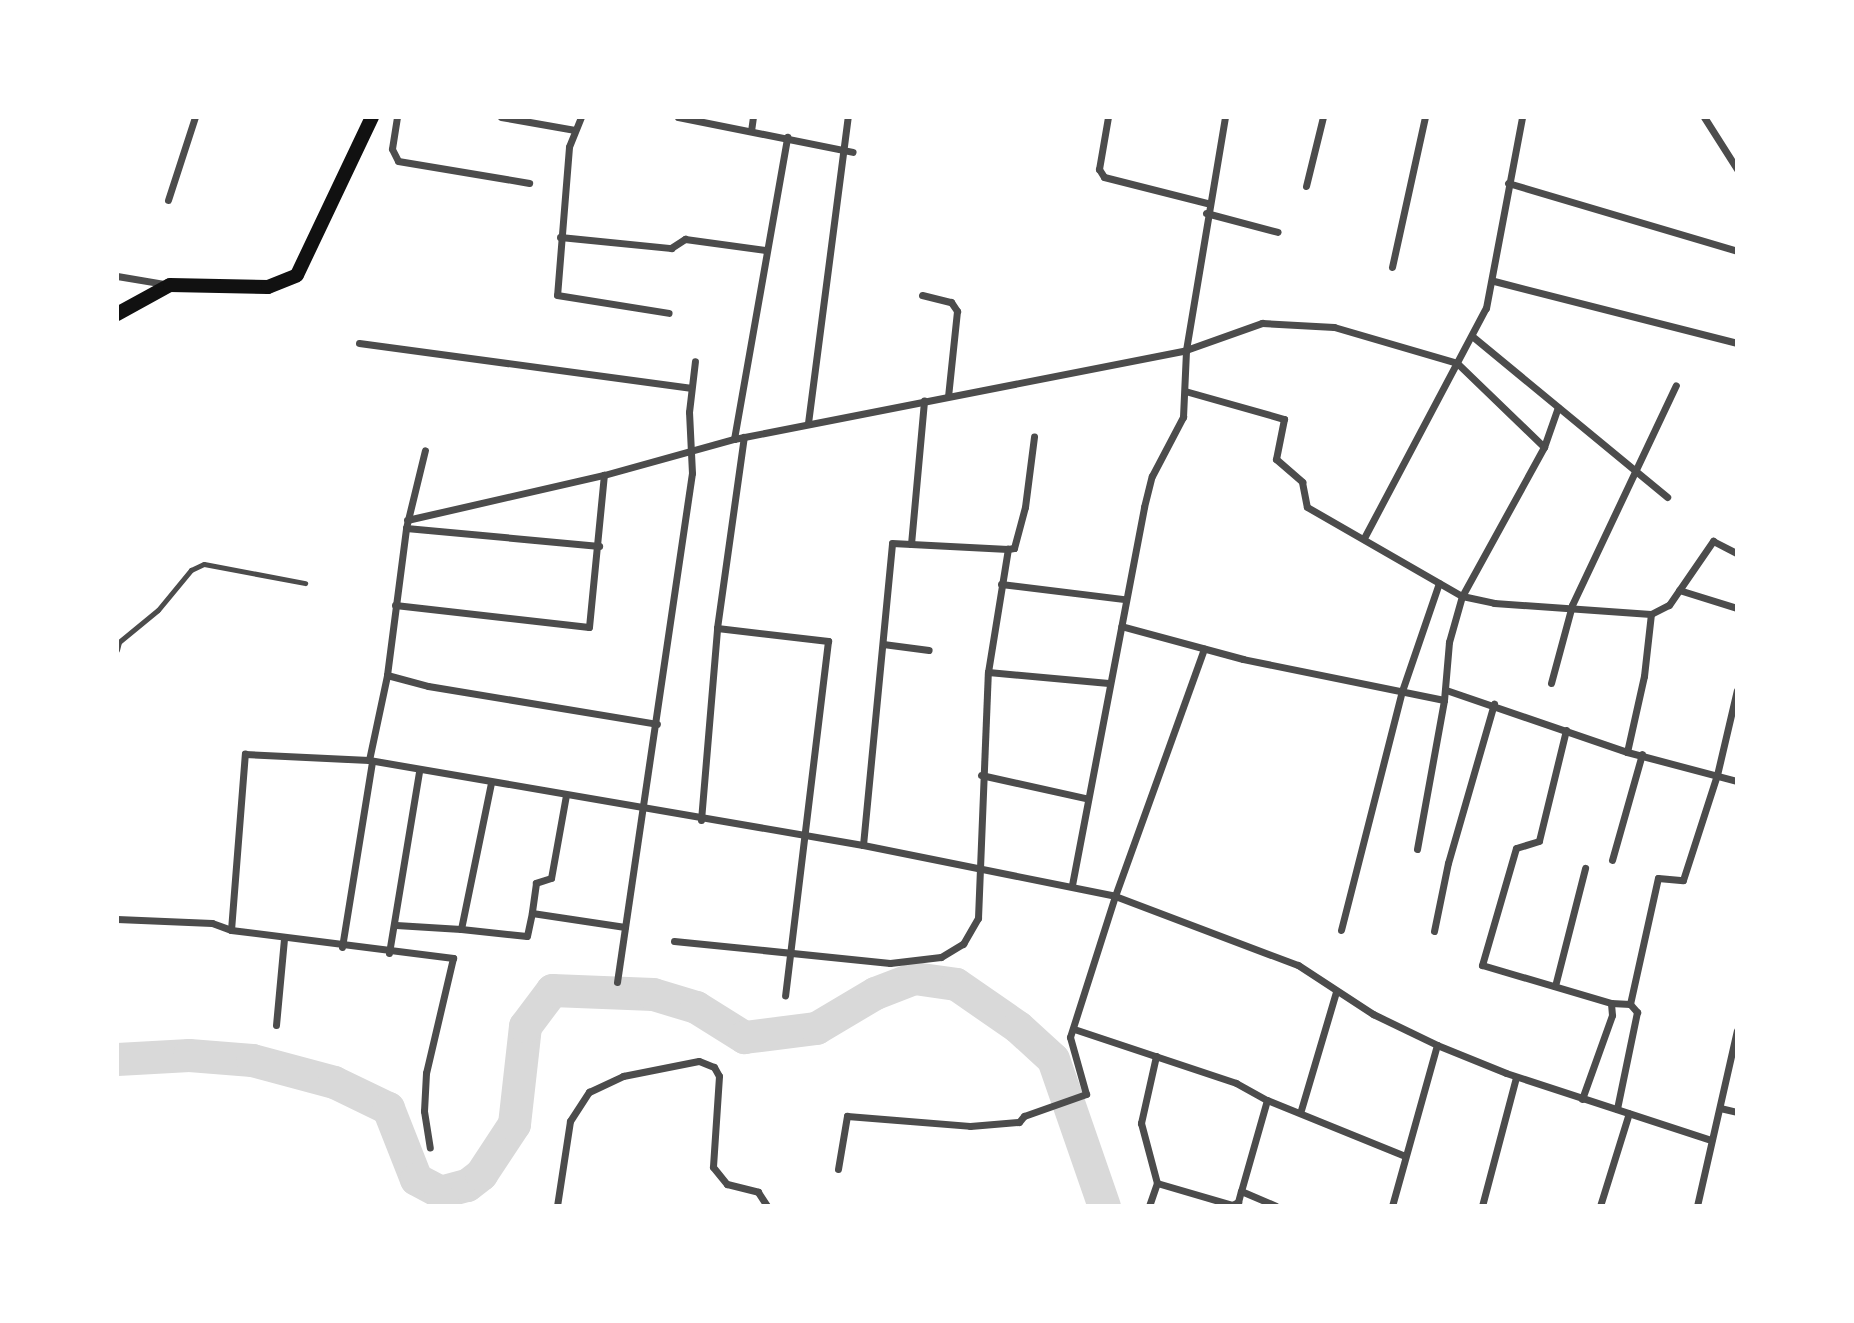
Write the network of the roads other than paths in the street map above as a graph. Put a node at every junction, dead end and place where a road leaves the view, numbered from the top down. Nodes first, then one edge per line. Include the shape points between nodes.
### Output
1 (195, 117) edge
2 (372, 117) edge
3 (397, 117) edge
4 (501, 117) edge
5 (581, 117) edge
6 (678, 117) edge
7 (753, 117) edge
8 (848, 117) edge
9 (1108, 117) edge
10 (1225, 117) edge
11 (1323, 117) edge
12 (1425, 117) edge
13 (1522, 117) edge
14 (1704, 117) edge
15 (575, 130) junction
16 (751, 131) junction
17 (787, 137) junction
18 (845, 150) junction
19 (853, 152) dead end
20 (1737, 169) edge
21 (529, 183) dead end
22 (1508, 183) junction
23 (1306, 186) dead end
24 (168, 200) dead end
25 (1207, 204) junction
26 (1206, 213) junction
27 (1278, 232) dead end
28 (560, 237) junction
29 (765, 250) junction
30 (1737, 251) edge
31 (1392, 267) dead end
32 (117, 276) edge
33 (1494, 281) junction
34 (170, 285) junction
35 (922, 295) dead end
36 (669, 313) dead end
37 (117, 314) edge
38 (1472, 336) junction
39 (359, 343) dead end
40 (1737, 343) edge
41 (1186, 350) junction
42 (695, 361) dead end
43 (1457, 363) junction
44 (1676, 385) dead end
45 (690, 388) junction
46 (1185, 391) junction
47 (948, 396) junction
48 (924, 401) junction
49 (1558, 407) junction
50 (808, 423) junction
51 (1034, 437) dead end
52 (744, 438) junction
53 (734, 439) junction
54 (1544, 447) junction
55 (425, 450) dead end
56 (692, 450) junction
57 (1639, 471) junction
58 (604, 475) junction
59 (1667, 497) dead end
60 (407, 524) junction
61 (1364, 538) junction
62 (911, 544) junction
63 (599, 546) junction
64 (1009, 549) junction
65 (1737, 553) edge
66 (305, 583) dead end
67 (1438, 583) junction
68 (1001, 584) junction
69 (1679, 590) junction
70 (1462, 596) junction
71 (1124, 599) junction
72 (395, 605) junction
73 (1572, 605) junction
74 (1737, 608) edge
75 (1651, 614) junction
76 (1121, 626) junction
77 (717, 628) junction
78 (883, 644) junction
79 (1204, 649) junction
80 (117, 650) edge
81 (929, 650) dead end
82 (988, 671) junction
83 (387, 675) junction
84 (1108, 683) junction
85 (1551, 683) dead end
86 (1446, 690) junction
87 (1737, 690) edge
88 (1402, 691) junction
89 (1444, 700) junction
90 (1494, 704) junction
91 (657, 724) junction
92 (1566, 730) junction
93 (1627, 752) junction
94 (1642, 754) junction
95 (370, 760) junction
96 (419, 771) junction
97 (981, 775) junction
98 (1717, 775) junction
99 (1737, 781) edge
100 (491, 783) junction
101 (566, 795) junction
102 (1085, 799) junction
103 (645, 808) junction
104 (701, 820) junction
105 (804, 839) junction
106 (863, 845) junction
107 (1417, 849) dead end
108 (1612, 860) dead end
109 (976, 866) junction
110 (1585, 868) dead end
111 (1072, 885) junction
112 (1115, 896) junction
113 (532, 913) junction
114 (117, 919) edge
115 (397, 925) junction
116 (625, 927) junction
117 (461, 929) junction
118 (231, 930) junction
119 (1341, 930) dead end
120 (1434, 931) dead end
121 (284, 938) junction
122 (674, 941) dead end
123 (342, 947) junction
124 (389, 953) junction
125 (790, 954) junction
126 (617, 982) dead end
127 (1555, 986) junction
128 (1336, 992) junction
129 (785, 995) dead end
130 (1611, 1003) junction
131 (1630, 1003) junction
132 (276, 1025) dead end
133 (1074, 1029) junction
134 (1737, 1030) edge
135 (1437, 1045) junction
136 (1156, 1056) junction
137 (1516, 1077) junction
138 (1582, 1099) junction
139 (1267, 1100) junction
140 (1720, 1108) junction
141 (1616, 1109) junction
142 (1301, 1110) junction
143 (1737, 1112) edge
144 (1629, 1113) junction
145 (1711, 1140) junction
146 (430, 1148) dead end
147 (1405, 1156) junction
148 (838, 1169) dead end
149 (1157, 1183) junction
150 (1241, 1191) junction
151 (557, 1206) edge
152 (767, 1206) edge
153 (1149, 1206) edge
154 (1276, 1206) edge
155 (1392, 1206) edge
156 (1482, 1206) edge
157 (1600, 1206) edge
158 (1697, 1206) edge

1 - 24 street
2 - 34 main road via 297,275 268,287
3 - 21 street via 391,149 398,162
4 - 15 street
5 - 15 street
6 - 16 street
7 - 16 street
8 - 18 street
9 - 25 street via 1099,169 1104,177
10 - 25 street
11 - 23 street
12 - 31 street
13 - 22 street
14 - 20 street
15 - 28 street
16 - 17 street
17 - 18 street
17 - 29 street
18 - 19 street
18 - 50 street
22 - 30 street
22 - 33 street
25 - 26 street
26 - 27 street
26 - 41 street
28 - 29 street via 671,248 685,239
28 - 36 street via 557,295
29 - 53 street
32 - 34 street
33 - 38 street
33 - 40 street
34 - 37 main road
35 - 47 street via 951,302 957,311
38 - 43 street
38 - 49 street
39 - 45 street
41 - 43 street via 1262,323 1295,322 1334,327
41 - 46 street
41 - 47 street
42 - 45 street
43 - 54 street
43 - 61 street
44 - 57 street
45 - 56 street
46 - 61 street via 1284,419 1276,459 1302,482 1307,507
46 - 71 street via 1183,417 1152,476
47 - 48 street
48 - 50 street
48 - 62 street
49 - 54 street
49 - 57 street
50 - 52 street
51 - 64 street via 1025,507 1014,548
52 - 53 street
52 - 77 street
53 - 56 street
54 - 70 street
55 - 60 street
56 - 58 street
56 - 91 street
57 - 59 street
57 - 73 street
58 - 60 street
58 - 63 street
60 - 63 street
60 - 72 street
61 - 67 street
62 - 64 street
62 - 78 street via 892,543
63 - 72 street via 594,606 587,628
64 - 68 street
65 - 69 street via 1713,541
66 - 80 lane via 214,563 197,566 158,610 119,642
67 - 70 street
67 - 88 street
68 - 71 street
68 - 82 street
69 - 74 street
69 - 75 street via 1669,605
70 - 73 street via 1494,603
70 - 86 street via 1448,642
71 - 76 street
72 - 83 street
73 - 75 street
73 - 85 street
75 - 93 street via 1644,676
76 - 79 street
76 - 84 street
77 - 104 street
77 - 105 street via 828,641
78 - 81 street
78 - 106 street
79 - 88 street
79 - 112 street
82 - 84 street
82 - 97 street
83 - 91 street via 428,686
83 - 95 street
84 - 102 street
86 - 89 street
86 - 90 street
87 - 98 street
88 - 89 street
88 - 119 street
89 - 107 street
90 - 92 street
90 - 120 street via 1448,863
91 - 103 street
92 - 93 street
92 - 127 street via 1539,841 1516,848 1482,965
93 - 94 street
94 - 98 street
94 - 108 street
95 - 96 street
95 - 118 street via 245,754
95 - 123 street
96 - 100 street
96 - 115 street
97 - 102 street
97 - 109 street
98 - 99 street
98 - 131 street via 1683,880 1658,878
100 - 101 street
100 - 117 street
101 - 103 street
101 - 113 street via 551,878 536,883
102 - 111 street
103 - 104 street
103 - 116 street
104 - 105 street
105 - 106 street
105 - 125 street
106 - 109 street
109 - 111 street
109 - 125 street via 978,918 954,952 890,963
110 - 127 street
111 - 112 street
112 - 128 street via 1298,965
112 - 133 street
113 - 116 street
113 - 117 street via 527,936
114 - 118 street via 212,923
115 - 117 street
115 - 124 street
116 - 126 street
118 - 121 street
121 - 123 street
121 - 132 street
122 - 125 street
123 - 124 street
124 - 146 street via 453,958 426,1073 424,1111
125 - 129 street
127 - 130 street
128 - 135 street
128 - 142 street
130 - 131 street
130 - 138 street via 1612,1015
131 - 141 street via 1637,1012
133 - 136 street
133 - 148 street via 1070,1037 1086,1094 1024,1116 1019,1122 970,1126 847,1116
134 - 140 street
135 - 137 street
135 - 147 street
136 - 139 street via 1236,1083
136 - 149 street via 1141,1123
137 - 138 street
137 - 156 street
138 - 141 street
139 - 142 street
139 - 150 street
140 - 143 street
140 - 145 street
141 - 144 street
142 - 147 street
144 - 145 street
144 - 157 street
145 - 158 street
147 - 155 street
149 - 150 street via 1232,1205
149 - 153 street
150 - 154 street
151 - 152 street via 570,1121 589,1093 623,1076 699,1060 714,1067 719,1076 713,1167 727,1184 758,1192

